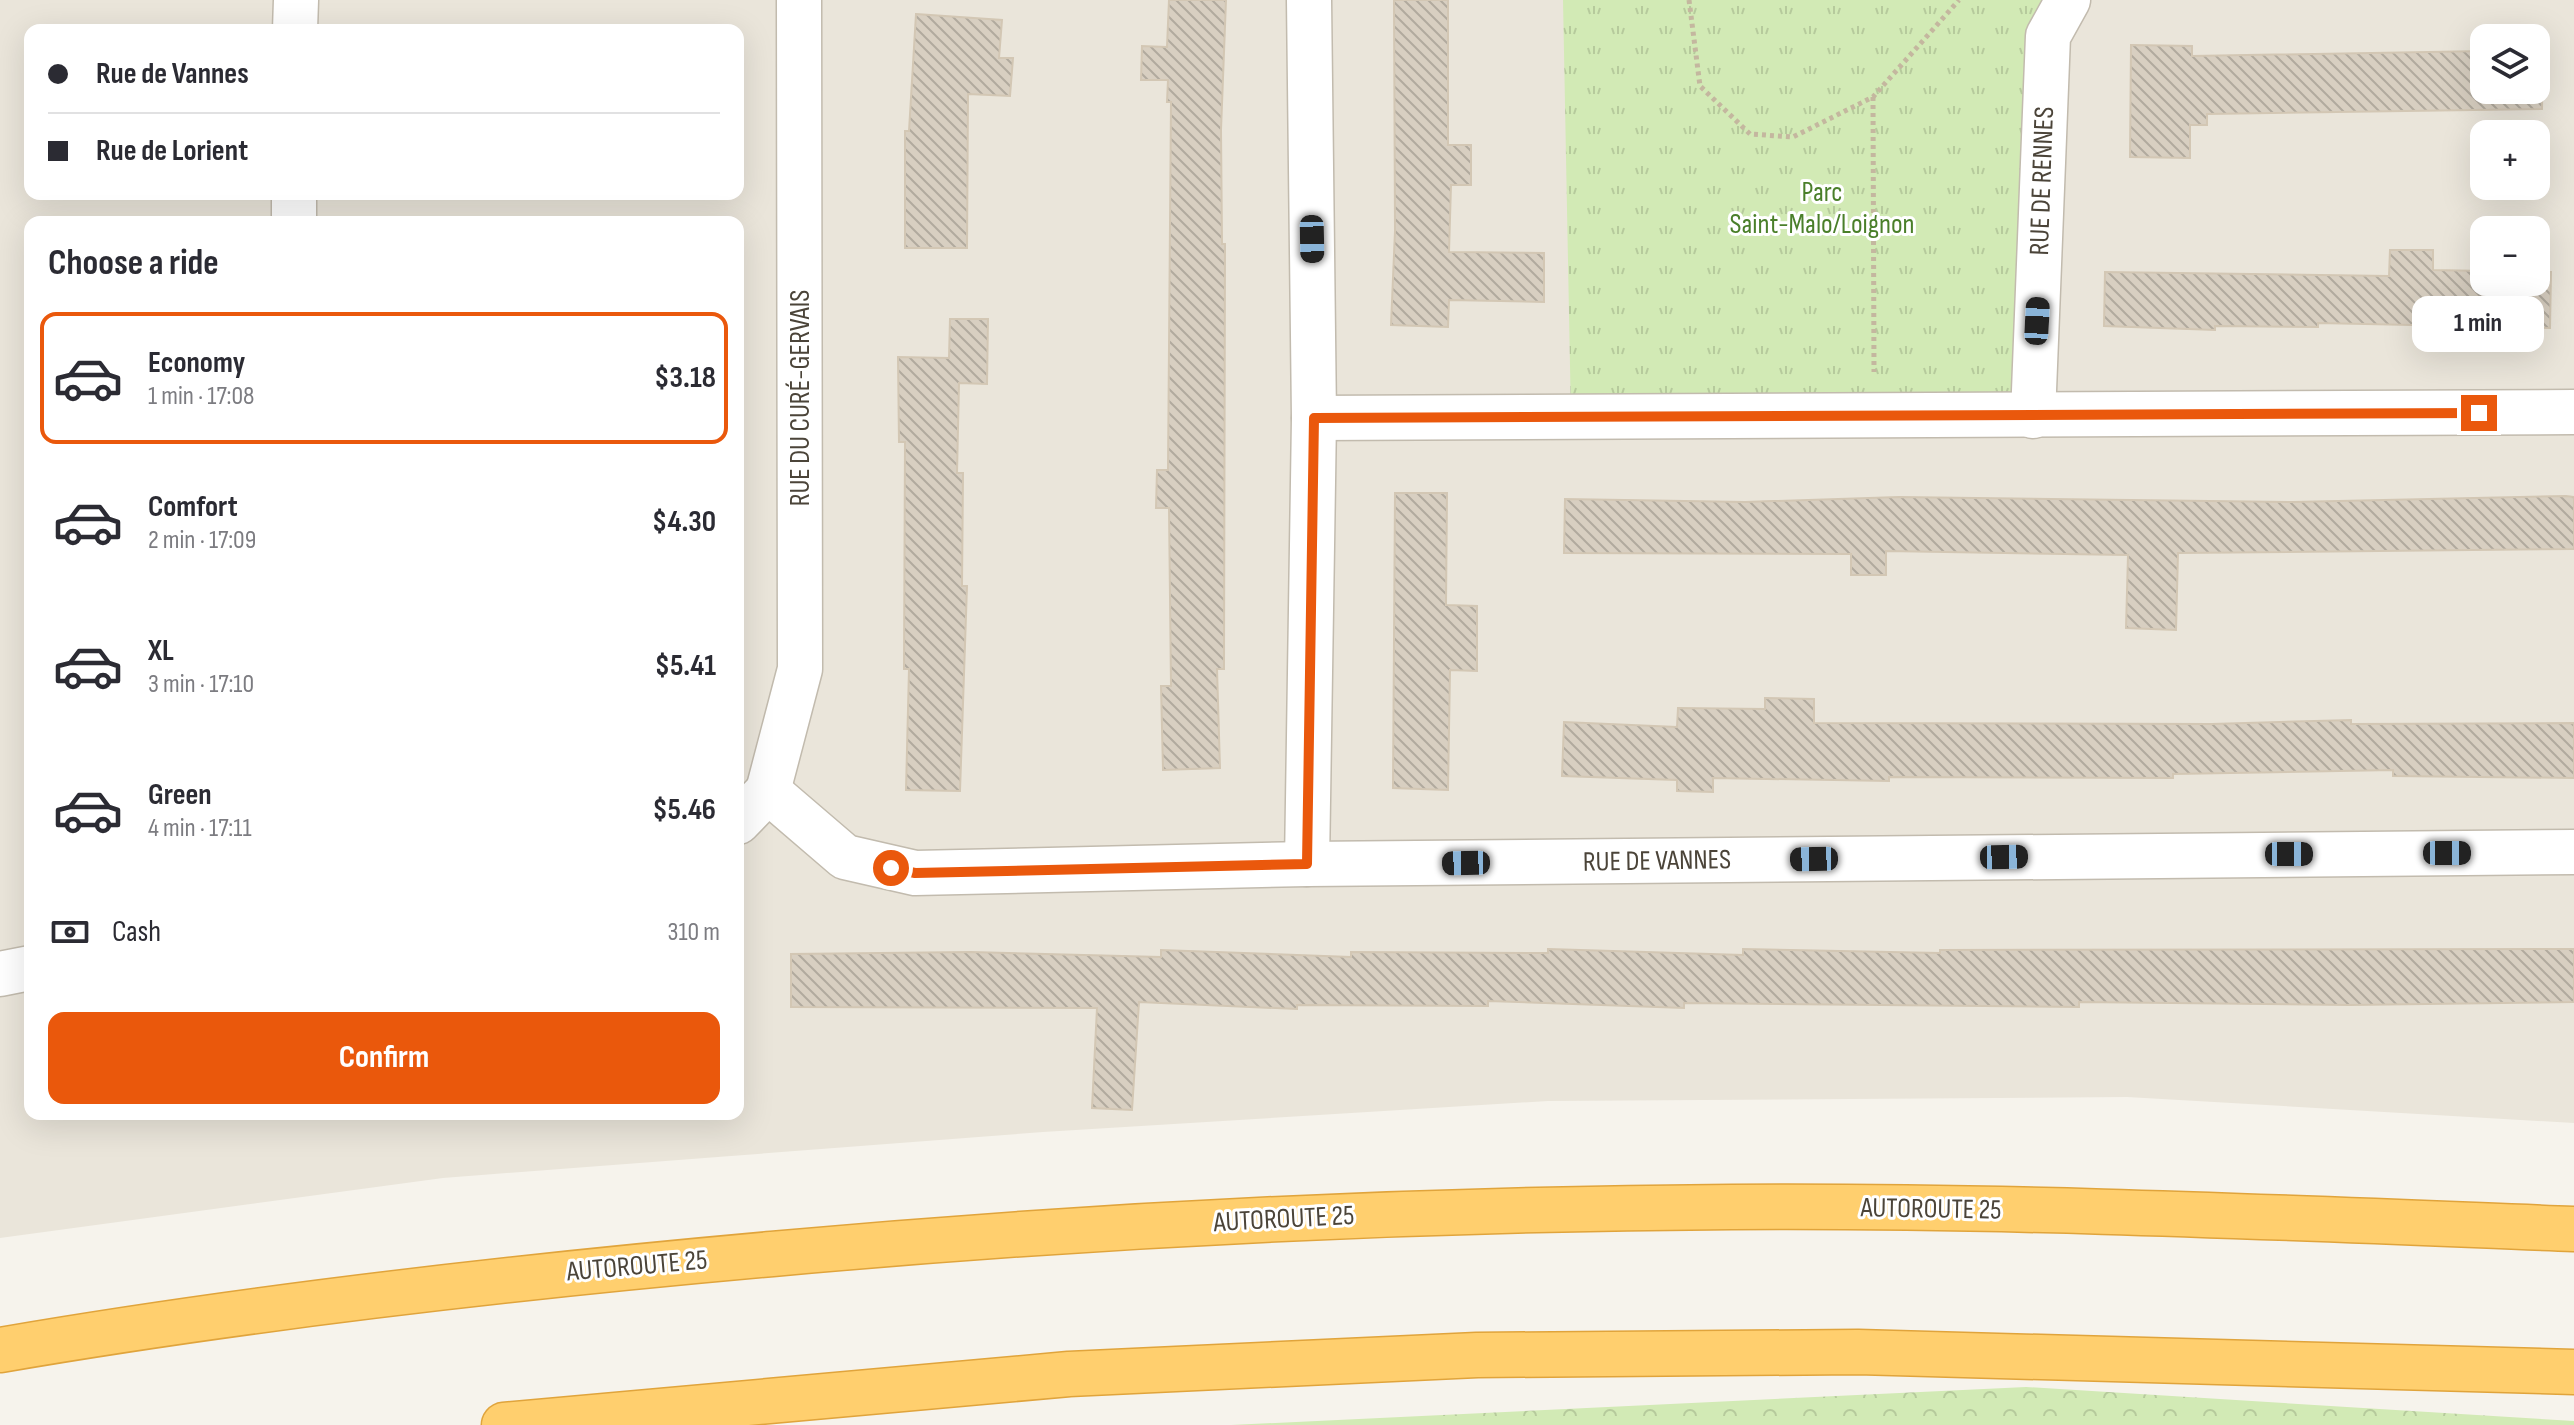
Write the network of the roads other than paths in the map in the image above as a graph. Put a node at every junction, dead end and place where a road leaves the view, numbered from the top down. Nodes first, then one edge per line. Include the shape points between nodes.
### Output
1 (296, 0) edge
2 (799, 0) edge
3 (1309, 0) edge
4 (2068, 0) edge
5 (295, 24) edge
6 (2574, 412) edge
7 (2033, 416) junction
8 (1314, 418) junction
9 (768, 791) junction
10 (744, 816) edge
11 (2574, 852) edge
12 (1307, 864) junction
13 (24, 969) edge
14 (0, 974) edge
15 (2574, 1229) edge
16 (0, 1350) edge
17 (2574, 1372) edge
18 (504, 1425) edge

1 - 5 street
2 - 9 street, RUE DU CURÉ-GERVAIS via 800,669
3 - 8 street
4 - 7 street, RUE DE RENNES via 2048,36
6 - 7 street
7 - 8 street
8 - 12 street
9 - 10 street
9 - 12 street, RUE DE VANNES via 845,857 915,873
11 - 12 street, RUE DE VANNES
13 - 14 street
15 - 16 highway, AUTOROUTE 25 via 2094,1212 1751,1207 1212,1222 611,1268 326,1301
17 - 18 highway via 1858,1352 1477,1355 1069,1374

